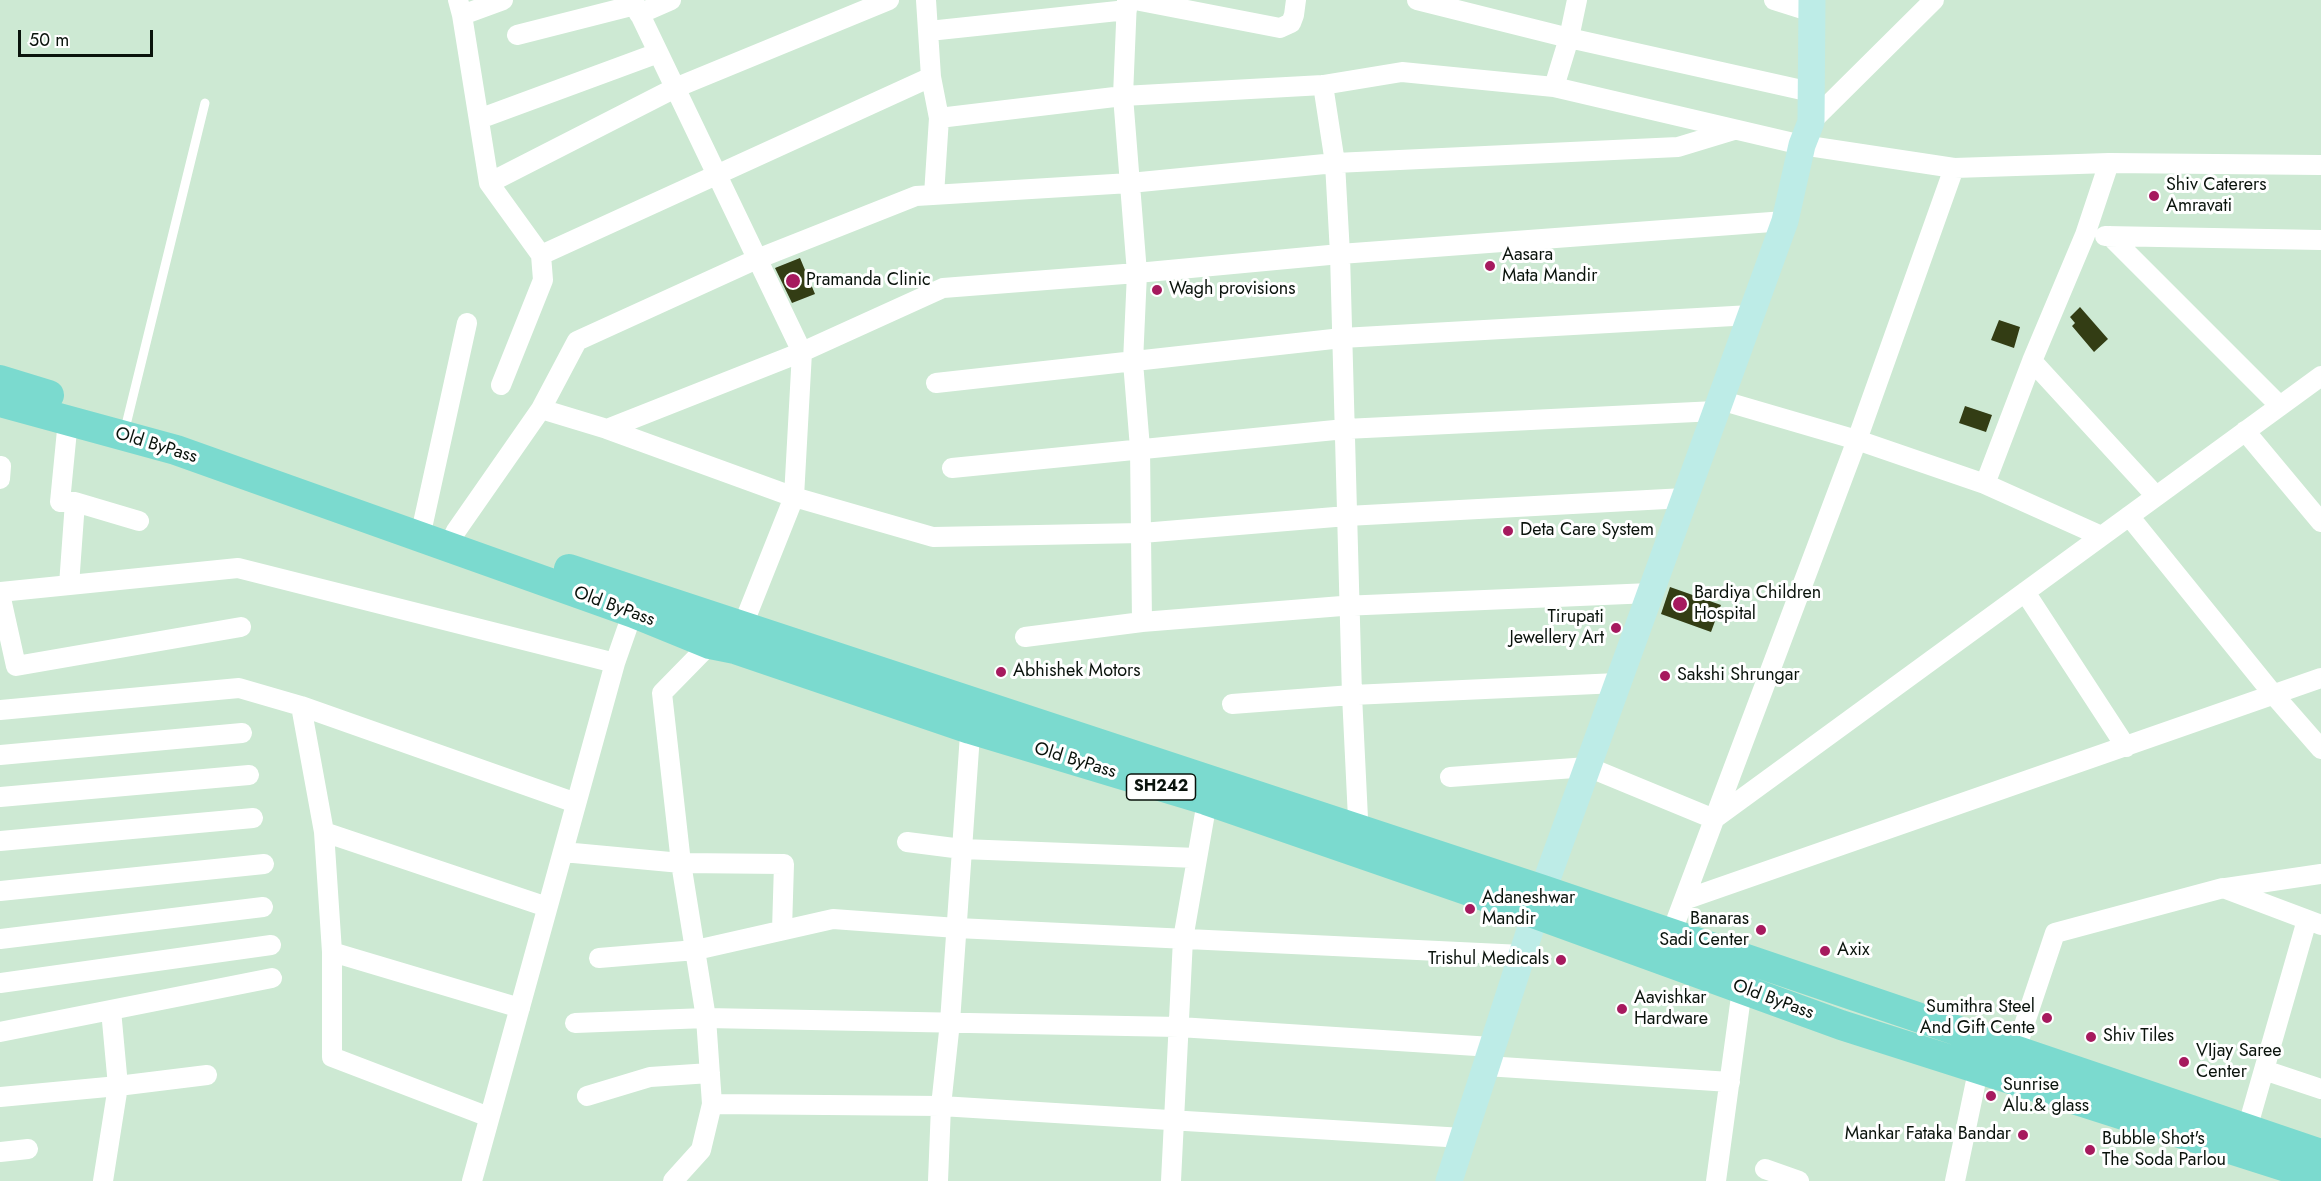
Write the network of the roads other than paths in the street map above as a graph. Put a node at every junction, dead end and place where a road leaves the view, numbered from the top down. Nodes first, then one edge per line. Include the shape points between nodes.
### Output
1 (503, 0) edge
2 (671, 0) edge
3 (889, 0) edge
4 (926, 0) edge
5 (1296, 0) edge
6 (1417, 0) edge
7 (1577, 0) edge
8 (1773, 0) edge
9 (1934, 0) edge
10 (1130, 3) edge
11 (1812, 6) edge
12 (636, 7) edge
13 (460, 8) edge
14 (929, 31) junction
15 (517, 35) dead end
16 (1569, 38) junction
17 (658, 53) junction
18 (932, 77) junction
19 (1323, 85) junction
20 (1554, 87) junction
21 (675, 88) junction
22 (1811, 92) junction
23 (1123, 96) junction
24 (205, 103) dead end
25 (939, 118) junction
26 (480, 119) junction
27 (1734, 130) junction
28 (1807, 133) junction
29 (2109, 163) junction
30 (1335, 164) junction
31 (2321, 165) edge
32 (1954, 168) junction
33 (717, 173) junction
34 (489, 183) junction
35 (1130, 183) junction
36 (934, 195) junction
37 (1785, 221) junction
38 (2085, 235) junction
39 (2110, 236) junction
40 (2321, 240) edge
41 (1340, 254) junction
42 (541, 255) junction
43 (757, 259) junction
44 (1137, 273) junction
45 (1751, 315) junction
46 (467, 323) dead end
47 (1342, 338) junction
48 (802, 352) junction
49 (1134, 362) junction
50 (2032, 362) junction
51 (2321, 376) edge
52 (0, 380) edge
53 (936, 383) dead end
54 (501, 385) dead end
55 (0, 402) edge
56 (1718, 405) junction
57 (2280, 406) junction
58 (541, 409) junction
59 (68, 420) junction
60 (125, 427) junction
61 (607, 429) junction
62 (1345, 429) junction
63 (2245, 431) junction
64 (1857, 440) junction
65 (1140, 448) junction
66 (952, 468) dead end
67 (1985, 484) junction
68 (2156, 496) junction
69 (794, 497) junction
70 (1685, 498) junction
71 (75, 502) junction
72 (1347, 516) junction
73 (2129, 516) junction
74 (140, 521) dead end
75 (2321, 522) edge
76 (423, 528) junction
77 (1142, 533) junction
78 (2101, 536) junction
79 (452, 539) junction
80 (69, 585) junction
81 (2025, 592) junction
82 (0, 593) edge
83 (1651, 593) junction
84 (637, 603) junction
85 (1350, 606) junction
86 (1142, 622) junction
87 (241, 627) dead end
88 (728, 634) junction
89 (1025, 637) dead end
90 (615, 663) junction
91 (2321, 678) edge
92 (1618, 683) junction
93 (2273, 694) junction
94 (1352, 695) junction
95 (1232, 704) dead end
96 (301, 706) junction
97 (0, 710) edge
98 (971, 715) junction
99 (242, 733) dead end
100 (2126, 747) junction
101 (2321, 749) edge
102 (0, 755) edge
103 (1588, 767) junction
104 (249, 774) dead end
105 (1450, 777) dead end
106 (1209, 790) junction
107 (0, 797) edge
108 (576, 803) junction
109 (253, 818) dead end
110 (1714, 819) junction
111 (324, 832) junction
112 (1359, 841) junction
113 (0, 842) edge
114 (907, 842) dead end
115 (962, 849) junction
116 (563, 852) junction
117 (1197, 858) junction
118 (681, 863) junction
119 (264, 864) dead end
120 (2321, 874) edge
121 (2223, 888) junction
122 (0, 891) edge
123 (1684, 900) junction
124 (1540, 902) junction
125 (547, 907) junction
126 (263, 908) dead end
127 (2314, 923) edge
128 (957, 928) junction
129 (782, 930) junction
130 (1671, 934) junction
131 (0, 939) edge
132 (1183, 939) junction
133 (271, 945) dead end
134 (696, 950) junction
135 (332, 952) junction
136 (1522, 955) junction
137 (599, 957) dead end
138 (272, 978) dead end
139 (0, 983) edge
140 (1742, 989) junction
141 (520, 1008) junction
142 (111, 1010) junction
143 (706, 1018) junction
144 (950, 1022) junction
145 (575, 1023) dead end
146 (1179, 1027) junction
147 (0, 1032) edge
148 (1982, 1054) junction
149 (1489, 1056) junction
150 (2011, 1064) junction
151 (2264, 1070) junction
152 (710, 1073) junction
153 (207, 1075) dead end
154 (1730, 1082) junction
155 (118, 1086) junction
156 (2321, 1089) edge
157 (587, 1096) dead end
158 (0, 1097) edge
159 (712, 1104) junction
160 (941, 1106) junction
161 (489, 1118) junction
162 (1174, 1120) junction
163 (2247, 1129) junction
164 (1462, 1138) junction
165 (28, 1149) dead end
166 (0, 1152) edge
167 (2321, 1154) edge
168 (1765, 1169) dead end
169 (2321, 1178) edge
170 (103, 1181) edge
171 (472, 1181) edge
172 (673, 1181) edge
173 (938, 1181) edge
174 (1171, 1181) edge
175 (1449, 1181) edge
176 (1716, 1181) edge
177 (1799, 1181) edge
178 (1955, 1181) edge

1 - 13 street
2 - 12 street
3 - 21 street
4 - 14 street
5 - 10 street via 1291,23 1280,28
6 - 16 street
7 - 16 street
8 - 11 street
9 - 28 street
10 - 14 street
10 - 23 street
11 - 22 main road
12 - 15 street
12 - 17 street
13 - 26 street
14 - 18 street
16 - 20 street
16 - 22 street
17 - 21 street
17 - 26 street
18 - 25 street
18 - 33 street
19 - 20 street via 1402,72
19 - 23 street
19 - 30 street
20 - 27 street
21 - 33 street
21 - 34 street
22 - 28 main road
23 - 25 street
23 - 35 street
24 - 60 lane
25 - 36 street
26 - 34 street
27 - 28 street
27 - 30 street via 1678,147
28 - 32 street
28 - 37 main road
29 - 31 street
29 - 32 street
29 - 38 street
30 - 35 street
30 - 41 street
32 - 64 street
33 - 42 street
33 - 43 street
34 - 42 street
35 - 36 street
35 - 44 street
36 - 43 street via 916,196
37 - 41 street
37 - 45 main road
38 - 39 street
38 - 50 street
39 - 40 street
39 - 57 street
41 - 44 street
41 - 47 street
42 - 54 street via 543,280
43 - 48 street
43 - 58 street via 577,341
44 - 48 street via 943,288
44 - 49 street
45 - 47 street
45 - 56 main road
46 - 76 street
47 - 49 street
47 - 62 street
48 - 61 street
48 - 69 street
49 - 53 street
49 - 65 street
50 - 67 street
50 - 68 street
51 - 57 street
52 - 60 main road, Old ByPass / SH242
55 - 59 main road, Old ByPass / SH242
56 - 62 street
56 - 64 street
56 - 70 main road
57 - 63 street
58 - 61 street
58 - 79 street
59 - 60 main road, Old ByPass / SH242
59 - 71 street via 60,502
60 - 76 main road, Old ByPass / SH242 via 176,450
61 - 69 street
62 - 65 street
62 - 72 street
63 - 68 street
63 - 75 street
64 - 67 street
64 - 110 street
65 - 66 street
65 - 77 street
67 - 78 street
68 - 73 street
69 - 77 street via 933,537
69 - 88 street
70 - 72 street
70 - 83 main road
71 - 74 street
71 - 80 street
72 - 77 street
72 - 85 street
73 - 78 street
73 - 93 street
76 - 79 main road, Old ByPass / SH242
77 - 86 street
78 - 81 street
79 - 84 main road, Old ByPass / SH242
80 - 82 street
80 - 90 street via 238,568
81 - 100 street
81 - 110 street
82 - 87 street via 16,666
83 - 85 street
83 - 92 main road
84 - 88 main road, Old ByPass / SH242
84 - 90 street
85 - 86 street
85 - 94 street
86 - 89 street
88 - 98 main road, Old ByPass / SH242
88 - 118 street via 662,693
90 - 108 street
91 - 93 street
92 - 94 street
92 - 103 main road
93 - 100 street
93 - 101 street
94 - 95 street
94 - 112 street
96 - 97 street via 238,688
96 - 108 street
96 - 111 street
98 - 106 main road, Old ByPass / SH242
98 - 115 street
99 - 102 street
100 - 123 street
103 - 105 street
103 - 110 street
103 - 124 main road
104 - 107 street
106 - 112 main road, Old ByPass / SH242
106 - 117 street
108 - 116 street
109 - 113 street
110 - 123 street
111 - 125 street
111 - 135 street
112 - 124 main road, Old ByPass / SH242
114 - 115 street
115 - 117 street
115 - 128 street
116 - 118 street
116 - 125 street
117 - 132 street
118 - 129 street via 784,864
118 - 134 street
119 - 122 street
120 - 121 street
121 - 127 street
121 - 150 street via 2055,933
123 - 130 street
124 - 130 main road, Old ByPass / SH242
124 - 136 main road
124 - 140 main road, Old ByPass / SH242
125 - 141 street
126 - 131 street
127 - 151 street
128 - 129 street via 832,919
128 - 132 street
128 - 144 street
129 - 134 street
130 - 148 main road, Old ByPass / SH242
132 - 136 street
132 - 146 street
133 - 139 street
134 - 137 street
134 - 143 street
135 - 141 street
135 - 161 street via 332,1057
136 - 149 main road
138 - 142 street
140 - 148 main road, Old ByPass / SH242 via 1841,1025
140 - 154 street
141 - 161 street
142 - 147 street
142 - 155 street
143 - 144 street
143 - 145 street
143 - 152 street
144 - 146 street
144 - 160 street
146 - 149 street
146 - 162 street
148 - 150 main road, Old ByPass / SH242
148 - 178 street
149 - 154 street
149 - 164 main road
150 - 163 main road, Old ByPass / SH242
150 - 169 main road, Old ByPass / SH242
151 - 156 street
151 - 163 street
152 - 157 street via 651,1077
152 - 159 street
153 - 155 street
154 - 176 street
155 - 158 street
155 - 170 street
159 - 160 street
159 - 172 street via 701,1150
160 - 162 street
160 - 173 street
161 - 171 street
162 - 164 street
162 - 174 street
163 - 167 main road, Old ByPass / SH242
164 - 175 main road
165 - 166 street
168 - 177 street

